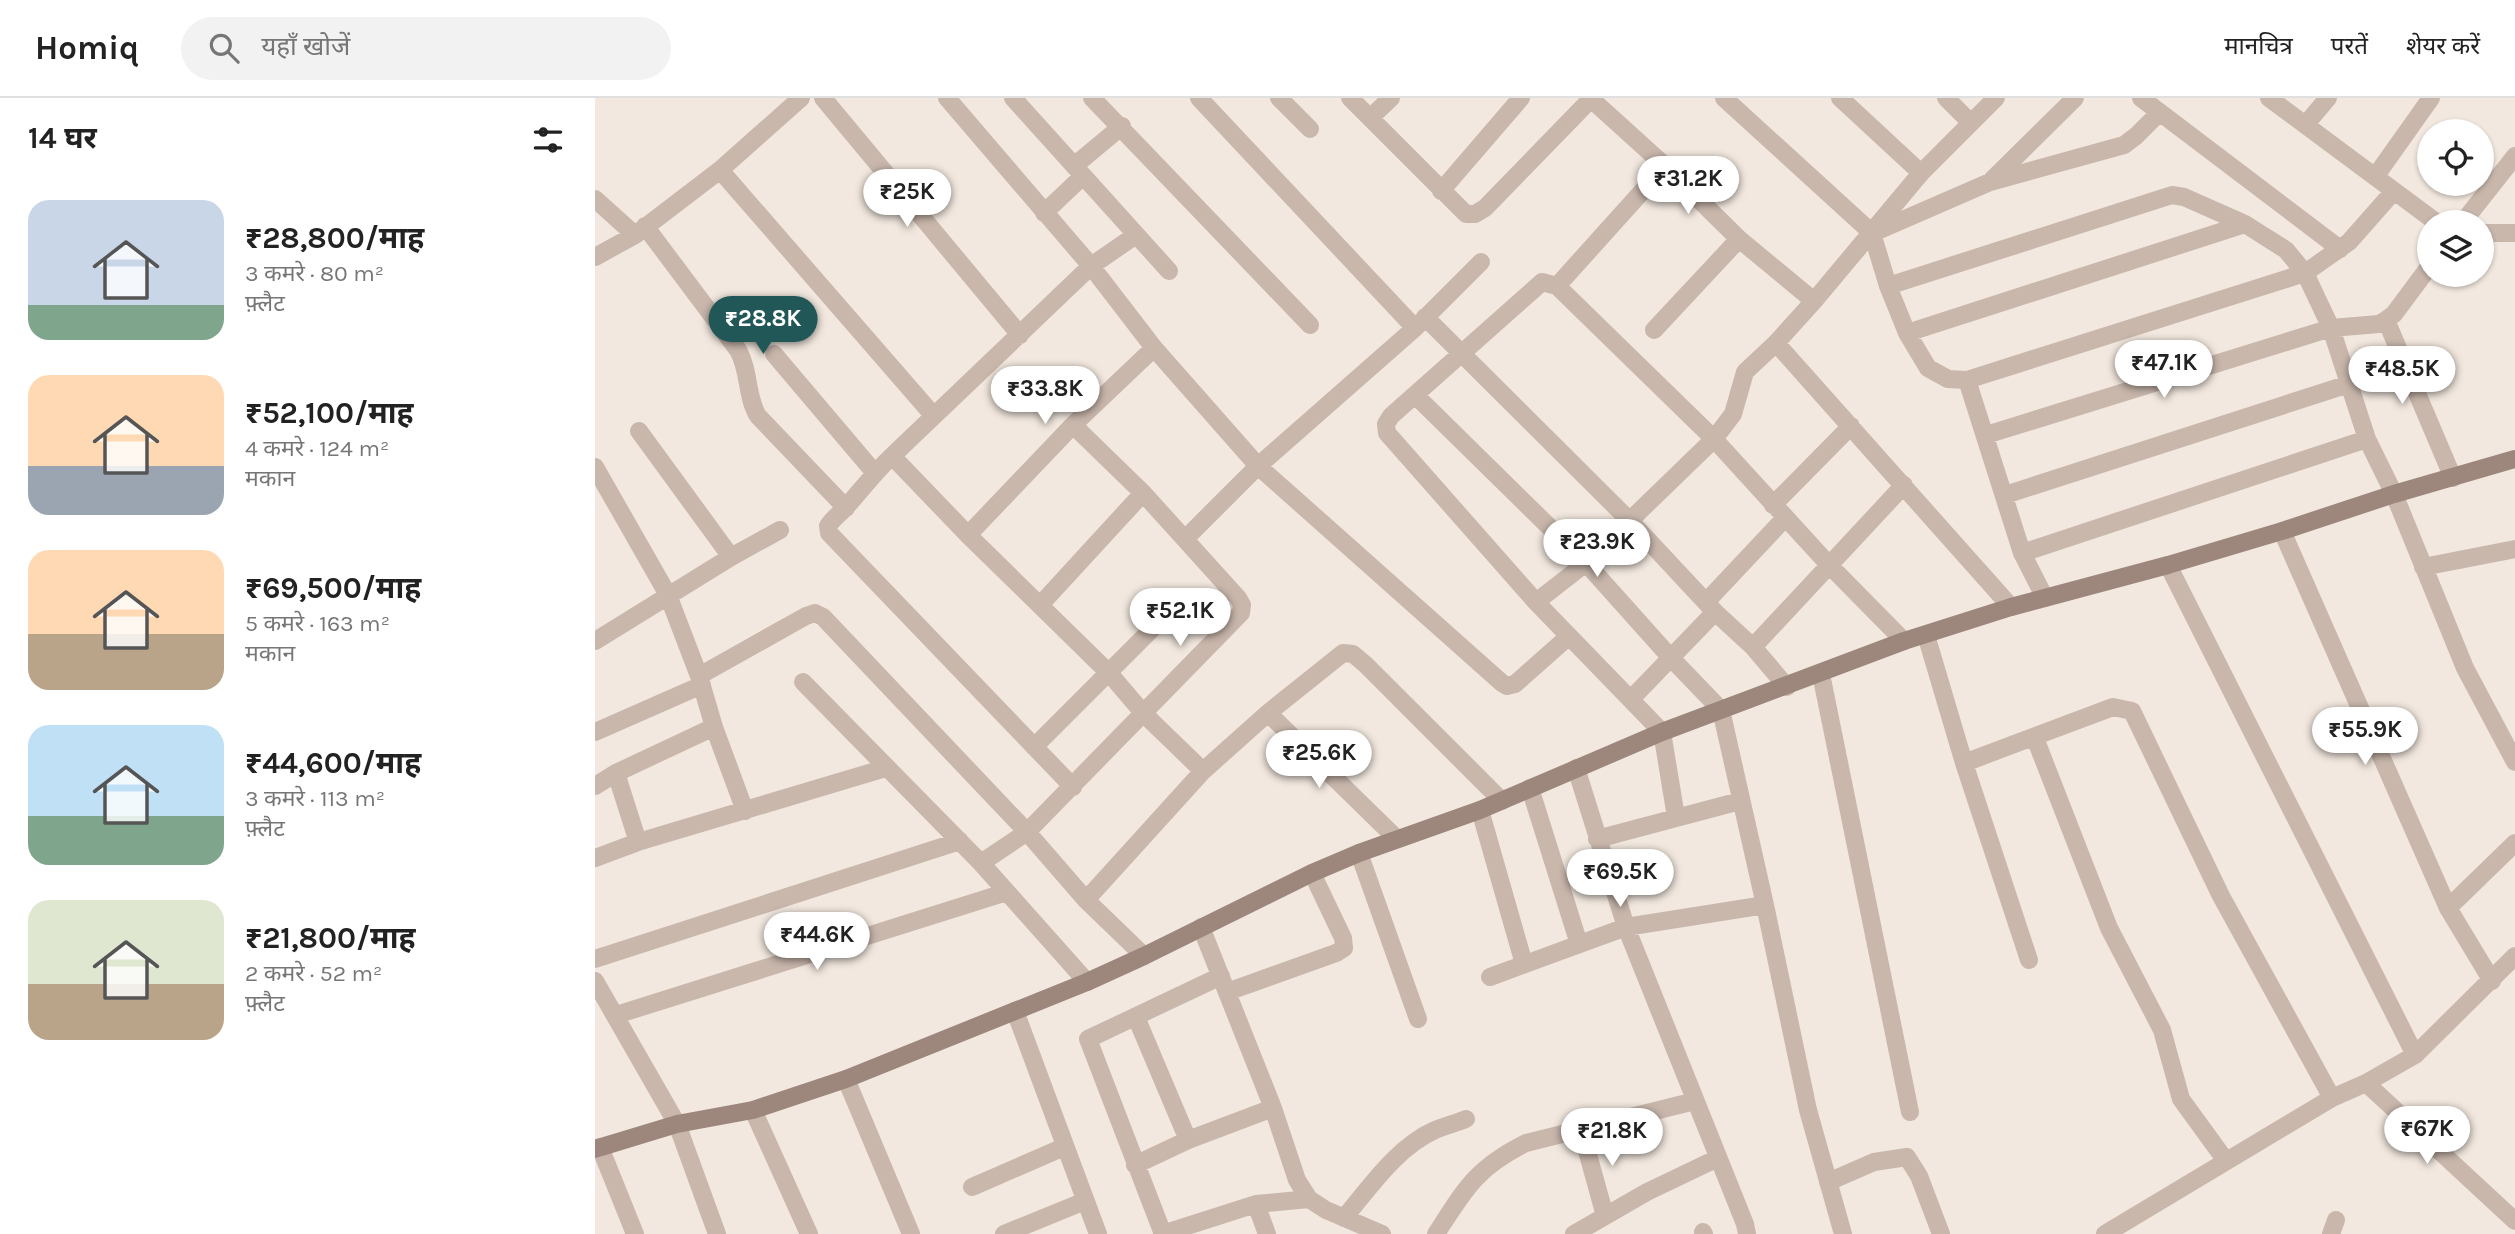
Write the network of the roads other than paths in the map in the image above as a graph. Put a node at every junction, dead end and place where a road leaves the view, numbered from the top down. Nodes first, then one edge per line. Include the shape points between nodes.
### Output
1 (823, 98) edge
2 (947, 98) edge
3 (1013, 98) edge
4 (1092, 98) edge
5 (1199, 98) edge
6 (1279, 98) edge
7 (1350, 98) edge
8 (1391, 98) edge
9 (1521, 98) edge
10 (1591, 98) edge
11 (1724, 98) edge
12 (1840, 98) edge
13 (1945, 98) edge
14 (1996, 98) edge
15 (2075, 98) edge
16 (2141, 98) edge
17 (2269, 98) edge
18 (2328, 98) edge
19 (2431, 98) edge
20 (796, 99) edge
21 (2160, 112) junction
22 (1370, 118) junction
23 (1970, 122) junction
24 (2306, 124) junction
25 (1122, 126) junction
26 (1310, 129) dead end
27 (2515, 156) edge
28 (1665, 166) junction
29 (720, 170) junction
30 (1079, 171) junction
31 (1921, 173) junction
32 (2375, 177) junction
33 (1990, 182) junction
34 (1441, 191) junction
35 (2394, 191) junction
36 (595, 199) edge
37 (2420, 210) edge
38 (2472, 210) edge
39 (1044, 213) junction
40 (2245, 224) junction
41 (640, 231) junction
42 (1872, 233) junction
43 (2494, 233) edge
44 (2515, 233) edge
45 (1136, 234) junction
46 (1739, 239) junction
47 (2340, 249) junction
48 (595, 257) edge
49 (1481, 262) dead end
50 (1091, 266) junction
51 (1169, 271) dead end
52 (2305, 273) junction
53 (2417, 283) edge
54 (1557, 286) junction
55 (1888, 286) junction
56 (1814, 301) junction
57 (2386, 320) junction
58 (1420, 322) junction
59 (1310, 325) dead end
60 (2331, 328) junction
61 (1654, 330) dead end
62 (1907, 333) junction
63 (1020, 335) junction
64 (1776, 343) junction
65 (1154, 348) junction
66 (1461, 353) junction
67 (774, 354) dead end
68 (1967, 380) junction
69 (2349, 384) junction
70 (1415, 396) junction
71 (933, 415) junction
72 (1073, 425) junction
73 (1851, 426) junction
74 (639, 431) dead end
75 (1986, 435) junction
76 (1714, 439) junction
77 (2367, 439) junction
78 (892, 456) junction
79 (2515, 459) edge
80 (1258, 466) junction
81 (595, 467) edge
82 (874, 472) junction
83 (2453, 478) junction
84 (1904, 485) junction
85 (1143, 493) junction
86 (2394, 494) junction
87 (2005, 495) junction
88 (846, 508) junction
89 (1779, 511) junction
90 (1630, 521) junction
91 (780, 530) dead end
92 (2282, 531) junction
93 (968, 535) junction
94 (1185, 539) junction
95 (2515, 550) edge
96 (2022, 552) junction
97 (731, 557) junction
98 (1586, 563) junction
99 (2168, 565) junction
100 (1830, 566) junction
101 (2423, 567) junction
102 (668, 595) junction
103 (2045, 598) junction
104 (1536, 602) junction
105 (1041, 604) junction
106 (1711, 607) junction
107 (2011, 607) junction
108 (1168, 613) dead end
109 (1926, 635) junction
110 (1568, 637) junction
111 (595, 641) edge
112 (1904, 641) junction
113 (1753, 647) junction
114 (1671, 659) junction
115 (1109, 673) junction
116 (1821, 674) junction
117 (700, 680) junction
118 (803, 682) dead end
119 (1787, 687) junction
120 (1631, 699) junction
121 (1721, 710) junction
122 (1144, 713) junction
123 (1268, 713) junction
124 (714, 727) junction
125 (595, 732) edge
126 (1662, 732) junction
127 (2035, 738) junction
128 (1034, 747) junction
129 (2515, 762) edge
130 (1964, 763) junction
131 (886, 768) junction
132 (1576, 768) junction
133 (1203, 771) junction
134 (616, 773) junction
135 (595, 786) edge
136 (1073, 787) junction
137 (1530, 788) junction
138 (1502, 801) junction
139 (1740, 801) junction
140 (1480, 810) junction
141 (745, 811) junction
142 (1677, 817) junction
143 (1027, 832) junction
144 (1397, 839) junction
145 (1597, 839) junction
146 (960, 841) junction
147 (638, 842) junction
148 (2515, 843) edge
149 (1359, 853) junction
150 (595, 858) edge
151 (981, 863) junction
152 (1311, 873) junction
153 (1007, 892) junction
154 (1086, 900) junction
155 (1765, 905) junction
156 (2448, 908) junction
157 (1201, 927) junction
158 (1626, 927) junction
159 (1579, 944) junction
160 (1145, 956) junction
161 (595, 959) edge
162 (2514, 959) edge
163 (2029, 960) dead end
164 (1524, 964) junction
165 (1490, 977) dead end
166 (595, 981) edge
167 (2491, 981) junction
168 (1087, 982) junction
169 (1224, 984) junction
170 (1014, 1011) junction
171 (616, 1015) junction
172 (1136, 1017) junction
173 (1418, 1019) dead end
174 (2415, 1055) junction
175 (846, 1079) junction
176 (2366, 1083) junction
177 (2332, 1098) junction
178 (1695, 1101) junction
179 (1273, 1108) junction
180 (753, 1110) junction
181 (1910, 1112) dead end
182 (1466, 1119) dead end
183 (677, 1124) junction
184 (1581, 1129) junction
185 (1188, 1140) junction
186 (1064, 1147) junction
187 (598, 1148) edge
188 (1719, 1158) junction
189 (2226, 1161) junction
190 (1135, 1165) junction
191 (1828, 1182) junction
192 (971, 1187) dead end
193 (1309, 1199) junction
194 (1085, 1202) junction
195 (1256, 1204) junction
196 (1605, 1216) junction
197 (1344, 1218) junction
198 (2515, 1221) edge
199 (635, 1234) edge
200 (717, 1234) edge
201 (809, 1234) edge
202 (911, 1234) edge
203 (1004, 1234) edge
204 (1098, 1234) edge
205 (1163, 1234) edge
206 (1267, 1234) edge
207 (1382, 1234) edge
208 (1436, 1234) edge
209 (1574, 1234) edge
210 (1747, 1234) edge
211 (1843, 1234) edge
212 (1941, 1234) edge
213 (2105, 1234) edge

1 - 63 street
2 - 39 street
3 - 30 street
4 - 25 street
5 - 58 street
6 - 26 street
7 - 22 street
8 - 22 street
9 - 34 street
10 - 28 street
10 - 34 street via 1485,208 1466,214
11 - 42 street
12 - 31 street
13 - 23 street
14 - 23 street
15 - 33 street
16 - 21 street
17 - 24 street
18 - 24 street
19 - 32 street
20 - 29 street
21 - 33 street via 2124,145
21 - 47 street
22 - 34 street
23 - 31 street
24 - 32 street
25 - 30 street
25 - 59 street
27 - 38 street
28 - 46 street
28 - 54 street
29 - 41 street
29 - 71 street
30 - 39 street
30 - 45 street
31 - 42 street
32 - 35 street
33 - 42 street
35 - 37 street
35 - 47 street
36 - 41 street
39 - 50 street
40 - 52 street via 2286,250
40 - 55 street via 2172,195
40 - 62 street
41 - 48 street
41 - 88 street via 738,350 758,416
42 - 55 street
42 - 56 street
43 - 44 street
45 - 50 street
45 - 51 street
46 - 56 street
46 - 61 street
47 - 52 street
49 - 58 street
50 - 63 street
50 - 65 street
52 - 60 street
52 - 68 street
53 - 57 street
54 - 66 street via 1542,282
54 - 76 street
55 - 62 street
56 - 64 street
57 - 60 street
57 - 83 street
58 - 66 street
58 - 80 street
60 - 69 street
60 - 75 street
62 - 68 street via 1928,368 1948,379
63 - 71 street
64 - 73 street
64 - 76 street via 1745,372 1733,414
65 - 72 street
65 - 80 street
66 - 70 street
66 - 90 street
67 - 82 street
68 - 75 street
69 - 77 street
69 - 87 street
70 - 98 street
70 - 104 street via 1391,416 1387,433
71 - 78 street
72 - 85 street
72 - 93 street
73 - 84 street
73 - 89 street
74 - 97 street
75 - 87 street
76 - 89 street
76 - 90 street
77 - 86 street
77 - 96 street
78 - 82 street
78 - 93 street
79 - 83 street
80 - 94 street
80 - 110 street via 1507,686
81 - 102 street
82 - 88 street
83 - 86 street
84 - 100 street
84 - 107 street
85 - 94 street
85 - 105 street
86 - 92 street
86 - 101 street
87 - 96 street
88 - 128 street via 828,526 834,539
89 - 100 street
89 - 106 street
90 - 98 street
90 - 106 street
91 - 97 street
92 - 99 street
92 - 156 street
93 - 105 street
94 - 122 street via 1238,598 1241,613
95 - 101 street
96 - 103 street
97 - 102 street
98 - 104 street
98 - 114 street
99 - 103 street
99 - 174 street
100 - 112 street
100 - 113 street
101 - 129 street via 2470,680
102 - 111 street
102 - 117 street
103 - 107 street
104 - 110 street
105 - 115 street
106 - 113 street
106 - 114 street
107 - 109 street
108 - 115 street
109 - 112 street
109 - 130 street
110 - 120 street
112 - 116 street
113 - 119 street
114 - 120 street
114 - 121 street
115 - 122 street
115 - 128 street
116 - 119 street
116 - 181 street
117 - 124 street
117 - 125 street
117 - 143 street via 815,613
118 - 131 street
119 - 121 street
120 - 126 street
121 - 126 street
121 - 139 street
122 - 133 street
122 - 136 street
123 - 133 street
123 - 138 street via 1343,653 1353,654
123 - 144 street
124 - 134 street
124 - 141 street
126 - 132 street
126 - 142 street
127 - 130 street
127 - 177 street via 2113,707 2132,711 2221,896
127 - 189 street via 2109,928 2162,1031 2181,1099
128 - 136 street
130 - 163 street
131 - 141 street
131 - 146 street
132 - 137 street
132 - 145 street
133 - 154 street
134 - 135 street
134 - 147 street
136 - 143 street
137 - 138 street
137 - 159 street
138 - 140 street
139 - 142 street
139 - 155 street
140 - 144 street
140 - 164 street
141 - 147 street
142 - 145 street
143 - 151 street
143 - 154 street
144 - 149 street
145 - 158 street
146 - 151 street
146 - 161 street
147 - 150 street
148 - 156 street
149 - 152 street
149 - 173 street
151 - 153 street
152 - 157 street
152 - 169 street via 1344,948
153 - 168 street
153 - 171 street
154 - 160 street
155 - 158 street
155 - 191 street via 1808,1110
156 - 167 street
157 - 160 street
157 - 169 street
158 - 159 street
158 - 178 street
159 - 164 street
160 - 168 street
162 - 167 street
164 - 165 street
166 - 171 street
167 - 174 street
168 - 170 street
169 - 172 street
169 - 179 street
170 - 175 street
170 - 186 street
171 - 183 street
172 - 185 street
172 - 190 street via 1088,1040
174 - 176 street
175 - 180 street
175 - 202 street
176 - 177 street
176 - 198 street
177 - 189 street
178 - 184 street
178 - 188 street
179 - 185 street
179 - 193 street via 1297,1180
180 - 183 street
180 - 201 street
182 - 197 street via 1414,1143
183 - 187 street
183 - 200 street
184 - 196 street
184 - 208 street via 1526,1143 1482,1171
185 - 190 street
186 - 192 street
186 - 194 street
187 - 199 street
188 - 196 street
188 - 210 street
189 - 213 street
190 - 205 street
191 - 211 street
191 - 212 street via 1874,1162 1907,1157
193 - 195 street
193 - 197 street
194 - 203 street
194 - 204 street
195 - 205 street
195 - 206 street
196 - 209 street
197 - 207 street

